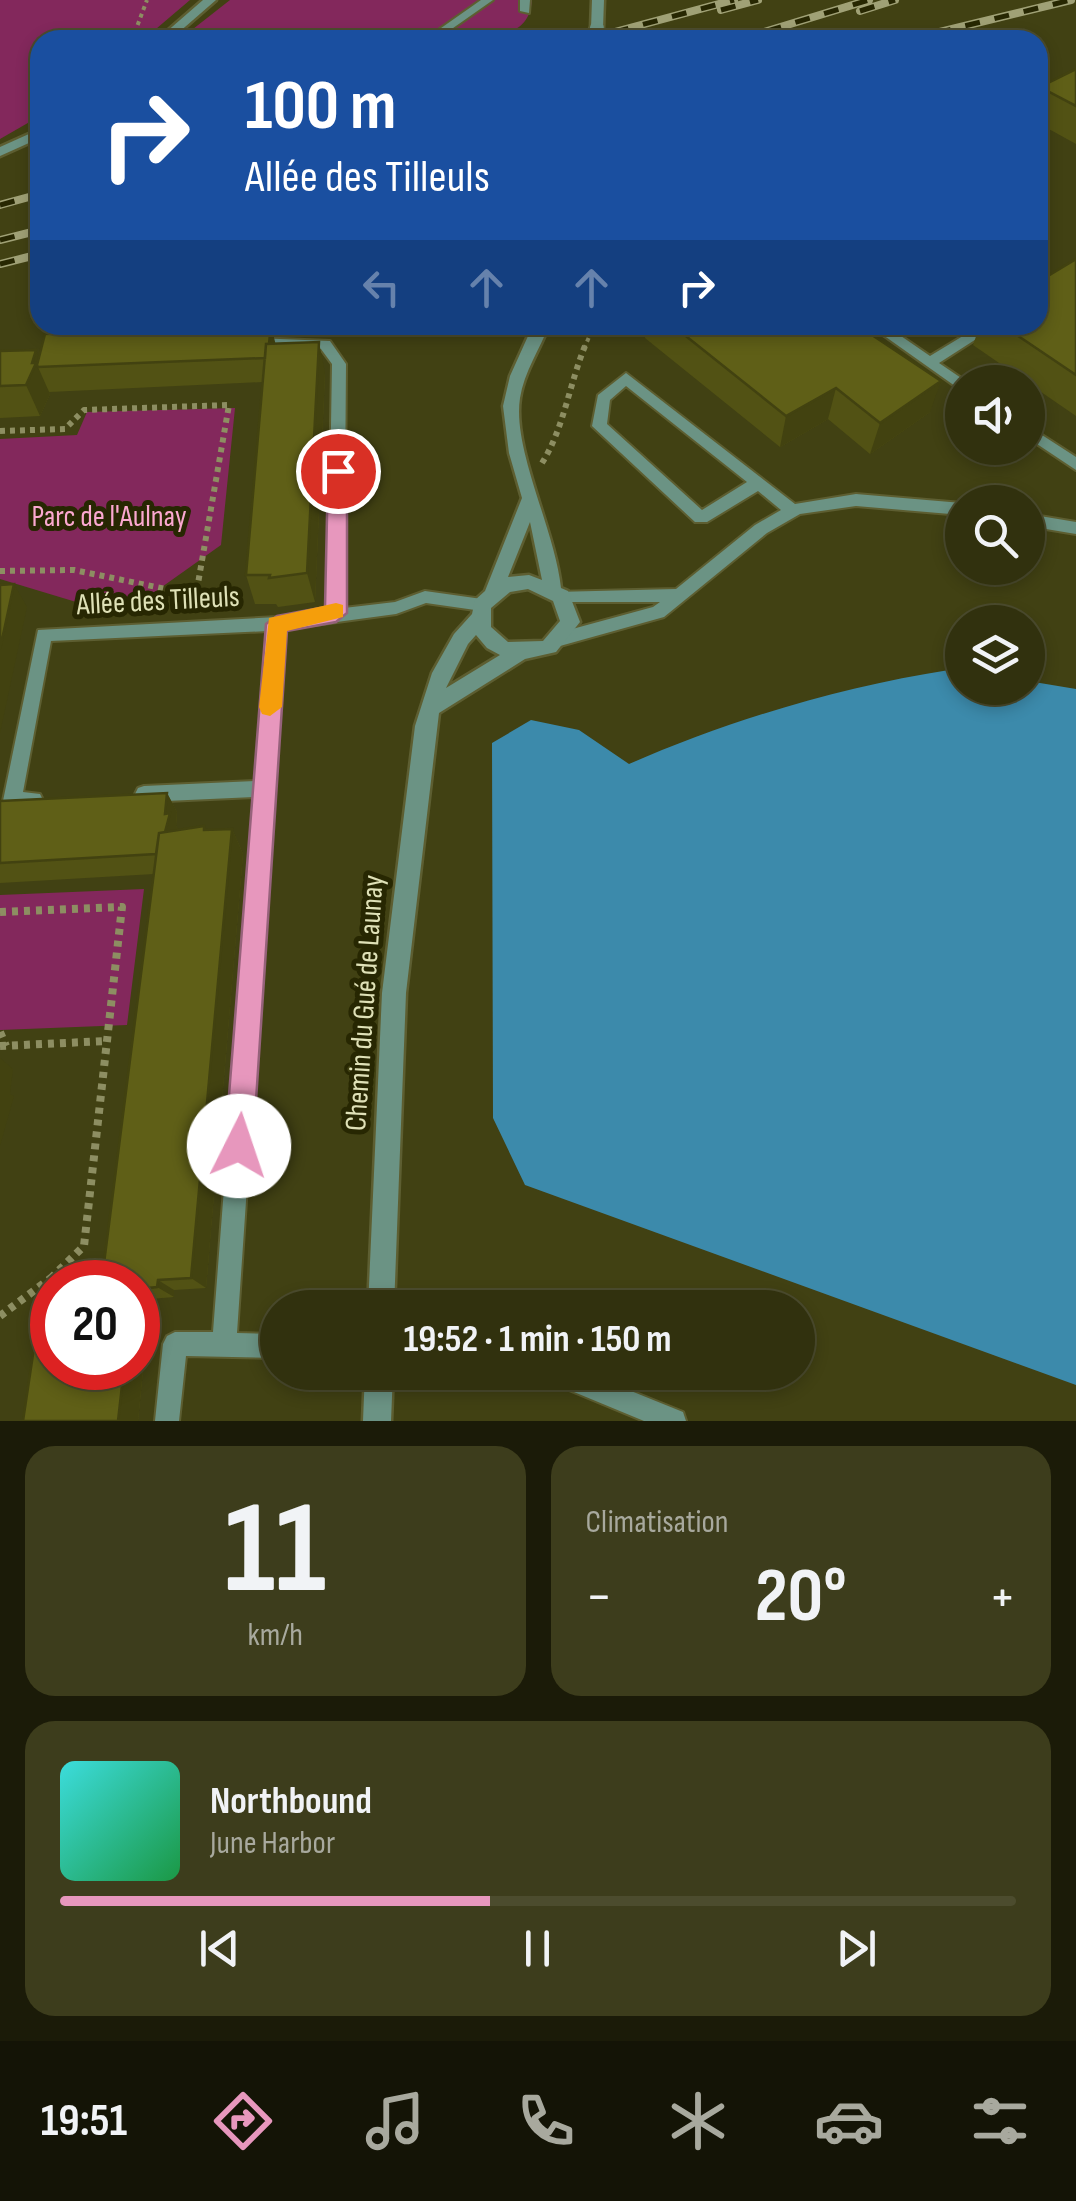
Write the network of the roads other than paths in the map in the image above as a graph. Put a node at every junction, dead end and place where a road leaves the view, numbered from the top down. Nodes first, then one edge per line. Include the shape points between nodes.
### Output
1 (210, 0) edge
2 (488, 0) edge
3 (598, 0) edge
4 (174, 30) edge
5 (444, 30) edge
6 (596, 30) edge
7 (30, 138) edge
8 (0, 152) edge
9 (537, 335) edge
10 (891, 335) edge
11 (975, 335) edge
12 (236, 344) edge
13 (930, 362) junction
14 (945, 373) edge
15 (1045, 443) edge
16 (1076, 465) edge
17 (758, 483) junction
18 (529, 501) junction
19 (945, 508) edge
20 (793, 511) junction
21 (1045, 523) edge
22 (1076, 528) edge
23 (557, 592) junction
24 (679, 595) junction
25 (485, 605) junction
26 (336, 613) junction
27 (277, 624) junction
28 (560, 639) junction
29 (519, 652) junction
30 (434, 706) junction
31 (264, 788) junction
32 (128, 795) edge
33 (50, 799) edge
34 (382, 1290) edge
35 (224, 1344) junction
36 (260, 1345) edge
37 (378, 1390) edge
38 (598, 1390) edge
39 (167, 1421) edge
40 (377, 1421) edge
41 (674, 1421) edge

1 - 4 street
2 - 5 lane
3 - 6 street
7 - 8 street
9 - 18 street via 511,402
10 - 13 lane
11 - 13 lane
12 - 26 lane via 325,344 339,364
13 - 14 lane
15 - 16 lane
17 - 17 lane via 626,378 603,398 600,426 701,518
17 - 20 lane
18 - 23 street via 546,538
18 - 25 street, Chemin du Gué de Launay
19 - 20 lane via 856,500
20 - 24 lane
21 - 22 lane
23 - 24 lane
23 - 25 street via 517,582
23 - 28 street via 570,622
24 - 28 lane via 658,612
25 - 26 lane, Allée des Tilleuls via 425,597 396,608
25 - 29 street via 492,642
25 - 30 street, Chemin du Gué de Launay via 439,679
26 - 27 lane, Allée des Tilleuls
27 - 31 lane, Allée des Tilleuls
27 - 33 lane, Allée des Tilleuls via 44,634 12,801
28 - 29 street
29 - 30 street
30 - 34 street, Chemin du Gué de Launay via 425,726 402,900
31 - 32 lane
31 - 35 lane, Allée des Tilleuls
35 - 36 lane
35 - 39 lane via 175,1344
37 - 40 street
38 - 41 lane

